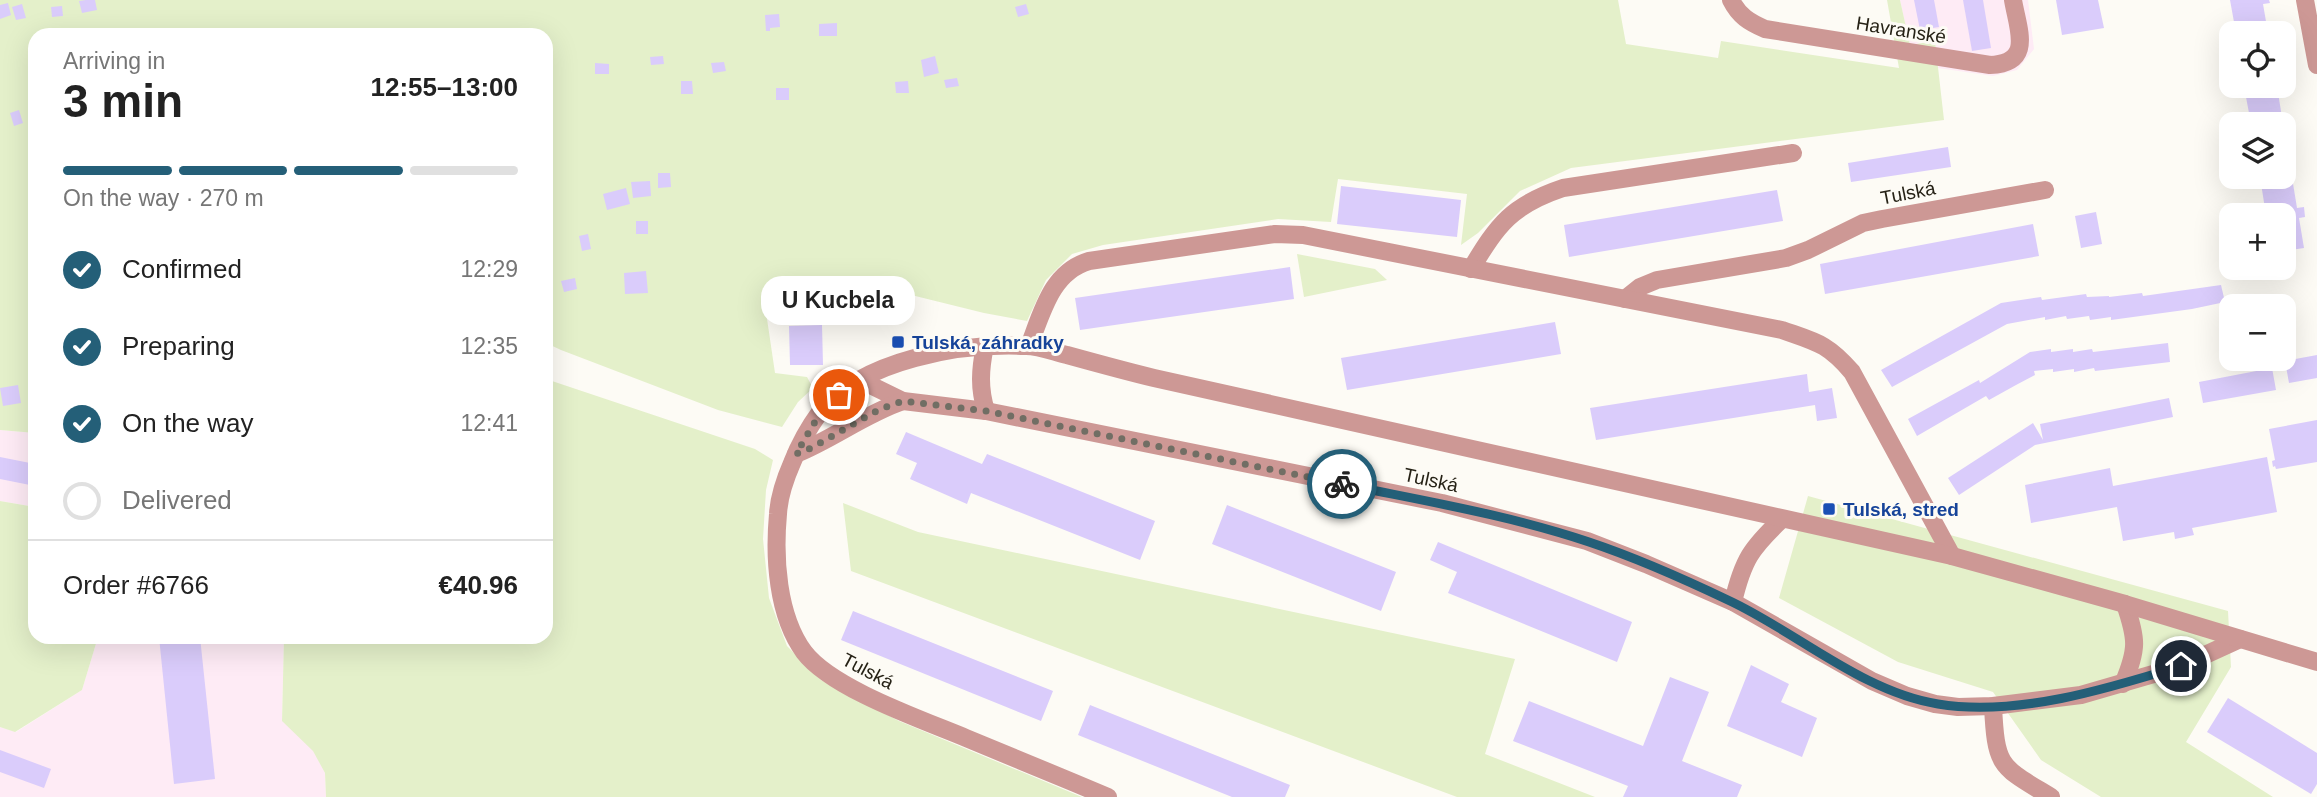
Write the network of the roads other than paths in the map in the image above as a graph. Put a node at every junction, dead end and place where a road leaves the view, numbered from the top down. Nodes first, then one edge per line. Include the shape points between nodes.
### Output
1 (1731, 0) edge
2 (2013, 0) edge
3 (2305, 0) edge
4 (2317, 65) edge
5 (1793, 153) dead end
6 (2045, 190) dead end
7 (1471, 269) junction
8 (1625, 299) junction
9 (985, 346) junction
10 (1029, 346) junction
11 (860, 380) junction
12 (903, 401) junction
13 (986, 411) junction
14 (796, 454) junction
15 (1782, 519) junction
16 (1952, 556) junction
17 (1733, 602) junction
18 (2125, 604) junction
19 (2240, 639) junction
20 (2317, 662) edge
21 (2123, 684) junction
22 (1993, 706) junction
23 (1108, 797) edge
24 (2051, 797) edge

1 - 2 street, Havranské via 1738,13 1765,29 1990,65 2012,61 2019,54
3 - 4 street
5 - 7 street via 1544,194 1508,217
6 - 8 street, Tulská via 1863,223 1786,258 1657,280
7 - 8 street
7 - 10 street via 1282,234 1089,261 1075,265 1055,286
8 - 16 street via 1782,330 1822,344 1838,356 1862,388
9 - 10 street, Tulská
9 - 11 street, Tulská via 901,361
9 - 13 street via 980,393
10 - 15 street, Tulská
11 - 12 street, Tulská
11 - 14 street, Tulská via 822,410
12 - 13 street, Tulská
12 - 14 street, Tulská
13 - 17 street, Tulská via 1513,521 1616,552
14 - 23 street, Tulská via 778,507 777,556 784,605 804,652 823,670 867,695
15 - 16 street, Tulská
15 - 17 street via 1747,558
16 - 18 street, Tulská
17 - 22 street, Tulská via 1871,681 1907,696 1958,707
18 - 19 street, Tulská
18 - 21 street via 2135,644
19 - 20 street, Tulská
19 - 21 street, Tulská via 2181,666
21 - 22 street, Tulská via 2081,695
22 - 24 street via 2000,760

